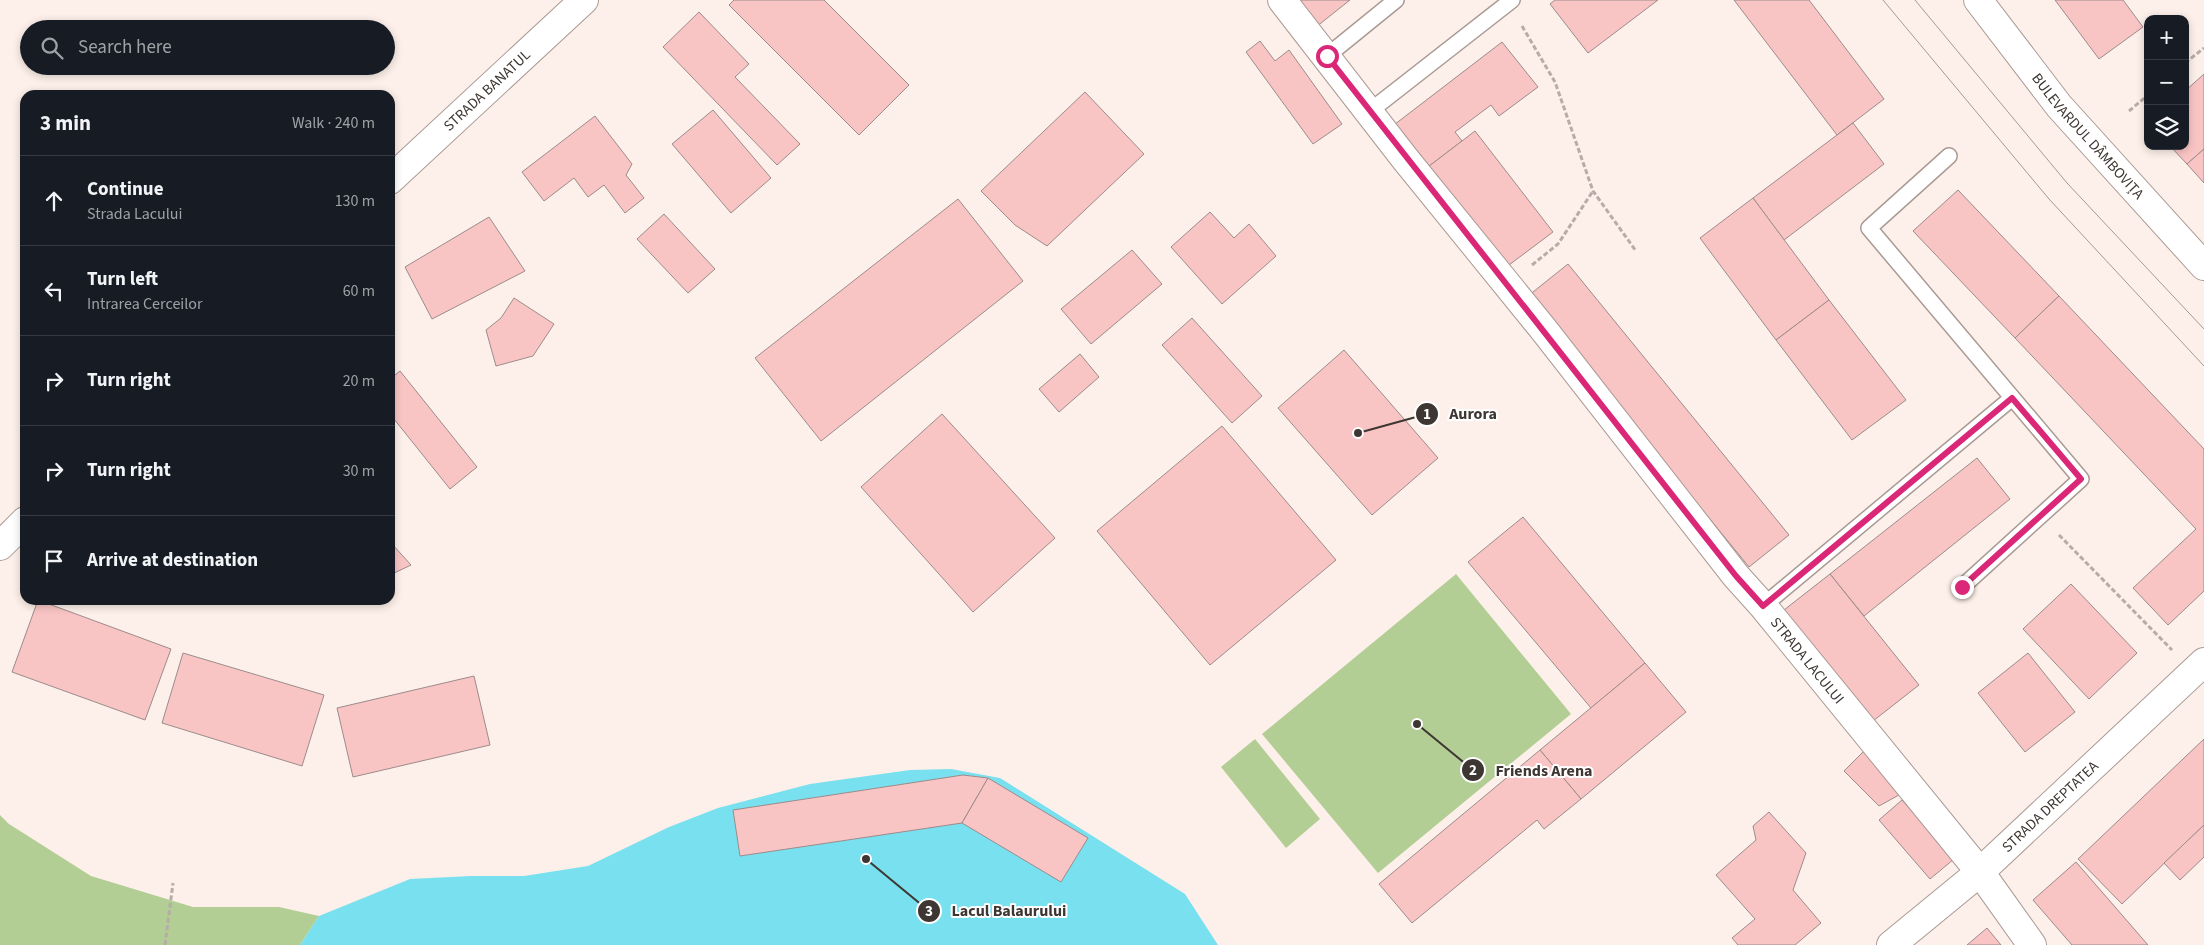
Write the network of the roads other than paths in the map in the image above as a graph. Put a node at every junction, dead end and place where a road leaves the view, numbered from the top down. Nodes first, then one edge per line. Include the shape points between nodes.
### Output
1 (584, 0) edge
2 (1282, 0) edge
3 (1396, 0) edge
4 (1978, 0) edge
5 (1510, 1) edge
6 (1327, 56) junction
7 (1370, 111) junction
8 (1949, 156) dead end
9 (395, 175) edge
10 (2204, 266) edge
11 (2012, 398) junction
12 (20, 526) edge
13 (0, 546) edge
14 (1962, 587) dead end
15 (1763, 606) junction
16 (2199, 667) edge
17 (1980, 872) junction
18 (1891, 945) edge
19 (2032, 945) edge

1 - 9 street, STRADA BANATUL
2 - 6 street, STRADA LACULUI
3 - 6 lane
4 - 10 street, BULEVARDUL DÂMBOVIȚA via 2059,106
5 - 7 lane
6 - 7 street, STRADA LACULUI
7 - 15 street, STRADA LACULUI
8 - 11 lane via 1869,228
11 - 14 lane via 2081,479
11 - 15 lane
12 - 13 street
15 - 17 street, STRADA LACULUI
16 - 17 street, STRADA DREPTATEA
17 - 18 street, STRADA DREPTATEA
17 - 19 street, STRADA LACULUI

